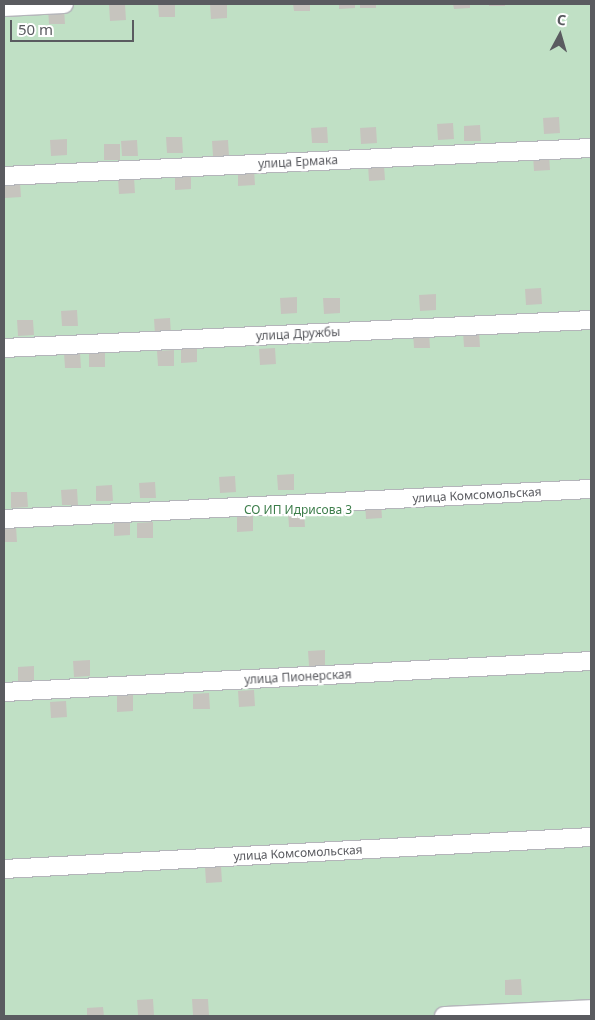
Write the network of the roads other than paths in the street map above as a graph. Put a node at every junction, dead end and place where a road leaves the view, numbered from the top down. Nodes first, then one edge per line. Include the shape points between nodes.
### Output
1 (64, 4) edge
2 (4, 7) edge
3 (591, 148) edge
4 (4, 176) edge
5 (591, 320) edge
6 (4, 348) edge
7 (591, 489) edge
8 (4, 519) edge
9 (591, 661) edge
10 (4, 692) edge
11 (591, 837) edge
12 (4, 869) edge
13 (591, 1009) edge
14 (444, 1016) edge

1 - 2 street
3 - 4 street, улица Ермака
5 - 6 street, улица Дружбы
7 - 8 street, улица Комсомольская
9 - 10 street, улица Пионерская
11 - 12 street, улица Комсомольская
13 - 14 street

